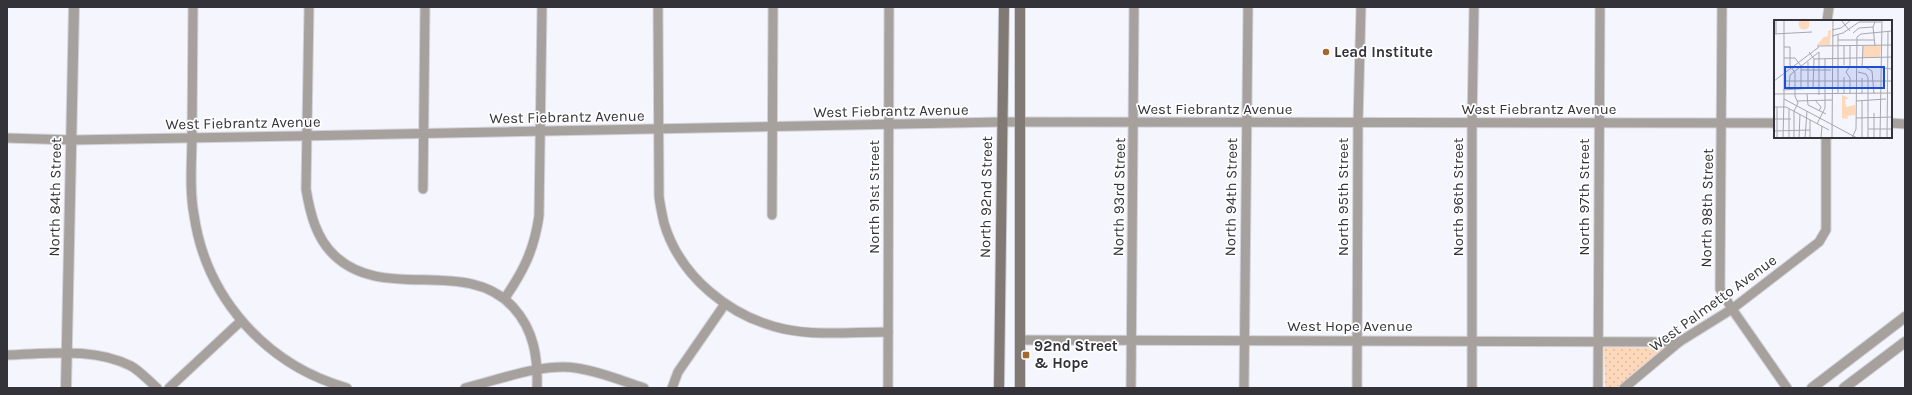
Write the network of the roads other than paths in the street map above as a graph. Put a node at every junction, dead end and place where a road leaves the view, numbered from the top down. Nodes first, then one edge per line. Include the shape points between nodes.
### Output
1 (74, 7) edge
2 (193, 7) edge
3 (309, 7) edge
4 (425, 7) edge
5 (542, 7) edge
6 (658, 7) edge
7 (772, 7) edge
8 (889, 7) edge
9 (1004, 7) edge
10 (1020, 7) edge
11 (1134, 7) edge
12 (1248, 7) edge
13 (1361, 7) edge
14 (1474, 7) edge
15 (1600, 7) edge
16 (1722, 7) edge
17 (1829, 7) edge
18 (1827, 20) edge
19 (1002, 122) junction
20 (1020, 122) junction
21 (1134, 122) junction
22 (1246, 122) junction
23 (1358, 123) junction
24 (1472, 123) junction
25 (1599, 123) junction
26 (1722, 123) junction
27 (1774, 123) edge
28 (1892, 123) edge
29 (1905, 124) edge
30 (889, 125) junction
31 (772, 127) junction
32 (657, 129) junction
33 (541, 131) junction
34 (424, 133) junction
35 (307, 136) junction
36 (192, 137) junction
37 (7, 138) edge
38 (1826, 138) edge
39 (72, 140) junction
40 (423, 189) dead end
41 (772, 215) dead end
42 (505, 298) junction
43 (724, 304) junction
44 (1732, 309) junction
45 (1904, 319) edge
46 (240, 321) junction
47 (888, 332) junction
48 (1021, 340) junction
49 (1131, 340) junction
50 (1244, 340) junction
51 (1356, 340) junction
52 (1472, 340) junction
53 (1597, 340) junction
54 (1680, 342) junction
55 (1905, 342) edge
56 (66, 353) junction
57 (7, 354) edge
58 (538, 370) junction
59 (318, 384) edge
60 (66, 388) edge
61 (157, 388) edge
62 (169, 388) edge
63 (347, 388) edge
64 (465, 388) edge
65 (537, 388) edge
66 (644, 388) edge
67 (672, 388) edge
68 (888, 388) edge
69 (999, 388) edge
70 (1020, 388) edge
71 (1131, 388) edge
72 (1244, 388) edge
73 (1357, 388) edge
74 (1472, 388) edge
75 (1598, 388) edge
76 (1624, 388) edge
77 (1787, 388) edge
78 (1812, 388) edge
79 (1844, 388) edge

1 - 39 street, North 84th Street
2 - 36 street
3 - 35 street
4 - 34 street
5 - 33 street
6 - 32 street
7 - 31 street
8 - 30 street, North 91st Street
9 - 19 main road, North 92nd Street
10 - 20 main road
11 - 21 street, North 93rd Street
12 - 22 street, North 94th Street
13 - 23 street, North 95th Street
14 - 24 street, North 96th Street
15 - 25 street, North 97th Street
16 - 26 street, North 98th Street
17 - 18 street
19 - 20 street, West Fiebrantz Avenue
19 - 30 street, West Fiebrantz Avenue
19 - 69 main road, North 92nd Street
20 - 21 street, West Fiebrantz Avenue
20 - 48 main road
21 - 22 street, West Fiebrantz Avenue
21 - 49 street, North 93rd Street
22 - 23 street, West Fiebrantz Avenue
22 - 50 street, North 94th Street
23 - 24 street, West Fiebrantz Avenue
23 - 51 street, North 95th Street
24 - 25 street, West Fiebrantz Avenue
24 - 52 street, North 96th Street
25 - 26 street, West Fiebrantz Avenue
25 - 53 street, North 97th Street
26 - 27 street, West Fiebrantz Avenue
26 - 44 street, North 98th Street via 1720,289
28 - 29 street
30 - 31 street, West Fiebrantz Avenue
30 - 47 street, North 91st Street
31 - 32 street, West Fiebrantz Avenue
31 - 41 street
32 - 33 street, West Fiebrantz Avenue
32 - 43 street via 658,196 664,224 688,269 703,287
33 - 34 street, West Fiebrantz Avenue
33 - 42 street via 540,208 535,240 523,270
34 - 35 street, West Fiebrantz Avenue
34 - 40 street
35 - 36 street, West Fiebrantz Avenue
35 - 42 street via 306,189 310,214 320,236 334,255 362,271 382,277 408,280 445,279 478,285
36 - 39 street, West Fiebrantz Avenue
36 - 46 street via 191,196 198,239 212,277
37 - 39 street, West Fiebrantz Avenue
38 - 44 street, West Palmetto Avenue via 1826,230 1819,242
39 - 56 street, North 84th Street
42 - 58 street via 521,315 534,340
43 - 47 street via 755,320 784,329 811,332
43 - 67 street via 678,372
44 - 54 street, West Palmetto Avenue
44 - 77 street, North 98th Street
45 - 78 street
46 - 59 street via 268,348
46 - 62 street
47 - 68 street, North 91st Street
48 - 49 street, West Hope Avenue
48 - 70 main road
49 - 50 street, West Hope Avenue
49 - 71 street, North 93rd Street
50 - 51 street, West Hope Avenue
50 - 72 street, North 94th Street
51 - 52 street, West Hope Avenue
51 - 73 street, North 95th Street
52 - 53 street, West Hope Avenue
52 - 74 street, North 96th Street
53 - 54 street, West Hope Avenue
53 - 75 street, North 97th Street
54 - 76 street, West Palmetto Avenue
55 - 79 street
56 - 57 street
56 - 60 street, North 84th Street
56 - 61 street via 94,355 118,361 133,367
58 - 64 street
58 - 65 street
58 - 66 street via 576,368
59 - 63 street

